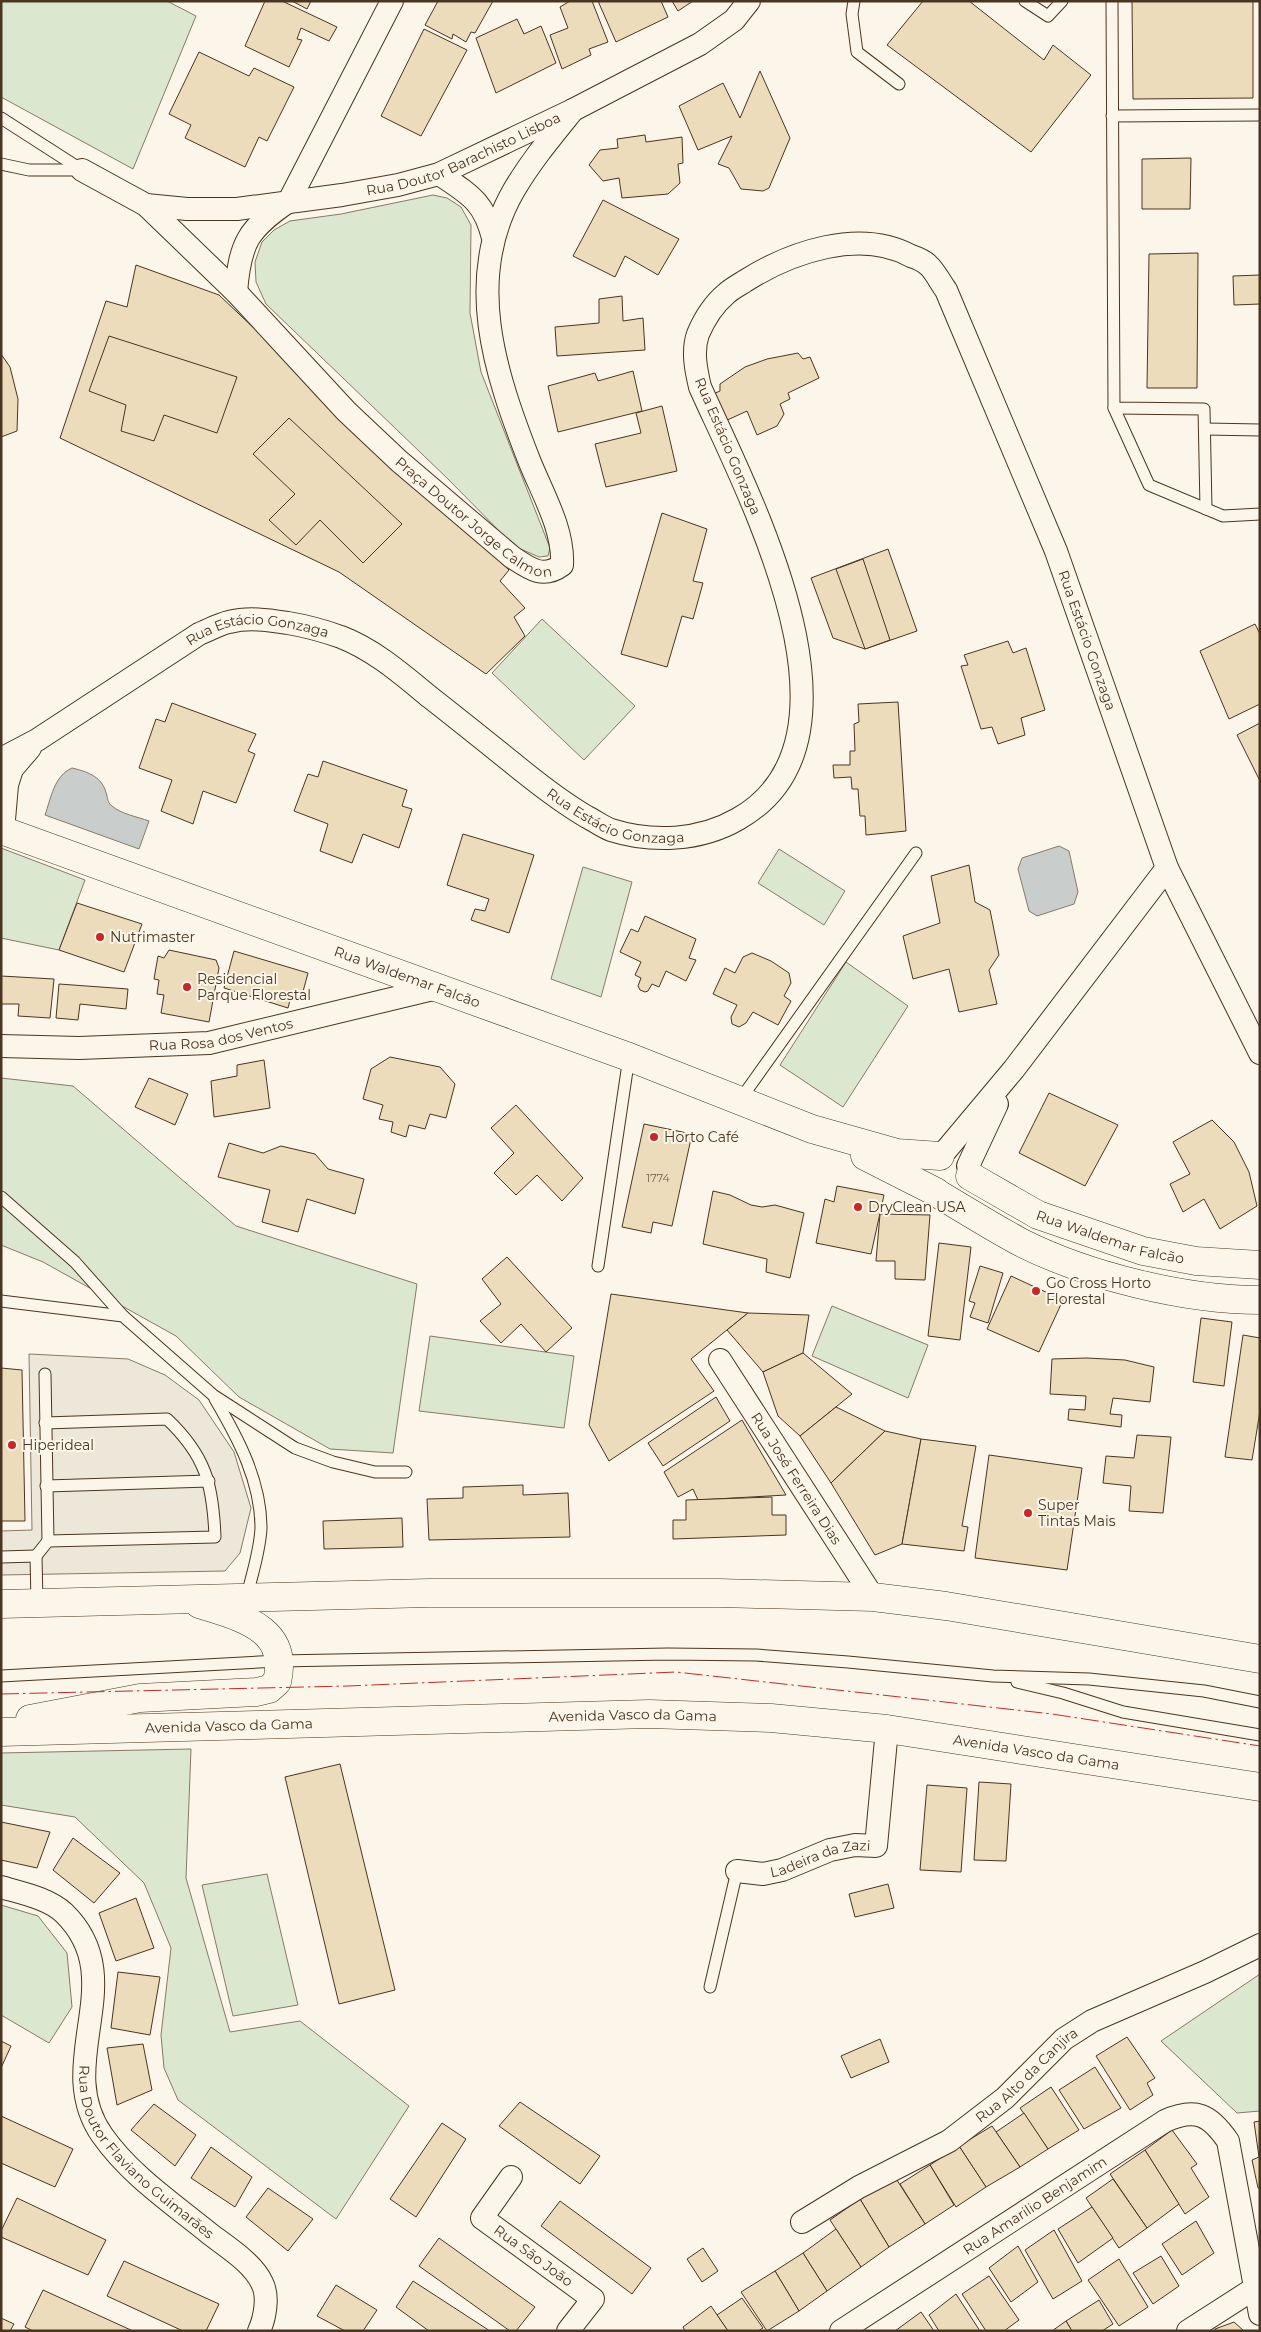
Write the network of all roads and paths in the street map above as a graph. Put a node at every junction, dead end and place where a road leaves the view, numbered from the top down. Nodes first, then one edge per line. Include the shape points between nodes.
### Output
1 (392, 1) edge
2 (748, 1) edge
3 (854, 1) edge
4 (1025, 1) edge
5 (1062, 1) edge
6 (1112, 1) edge
7 (899, 84) dead end
8 (573, 110) junction
9 (1260, 115) edge
10 (1112, 116) junction
11 (1, 118) edge
12 (1, 164) edge
13 (82, 170) junction
14 (439, 174) junction
15 (289, 201) junction
16 (146, 205) junction
17 (493, 238) junction
18 (236, 292) junction
19 (1114, 408) junction
20 (1205, 429) junction
21 (1260, 430) edge
22 (1206, 509) junction
23 (1260, 514) edge
24 (37, 740) junction
25 (1, 759) edge
26 (2, 831) edge
27 (916, 853) dead end
28 (1166, 868) junction
29 (437, 988) junction
30 (1, 1046) edge
31 (1260, 1053) edge
32 (629, 1057) junction
33 (1014, 1069) junction
34 (740, 1101) junction
35 (812, 1129) junction
36 (941, 1156) junction
37 (969, 1171) junction
38 (938, 1193) junction
39 (1, 1196) edge
40 (1260, 1265) edge
41 (598, 1266) dead end
42 (1260, 1300) edge
43 (1, 1301) edge
44 (123, 1316) junction
45 (720, 1360) dead end
46 (45, 1374) dead end
47 (213, 1395) junction
48 (46, 1423) junction
49 (406, 1472) dead end
50 (209, 1481) junction
51 (46, 1486) junction
52 (48, 1540) junction
53 (36, 1556) junction
54 (1, 1557) edge
55 (247, 1596) junction
56 (873, 1597) junction
57 (183, 1598) junction
58 (37, 1603) junction
59 (1, 1604) edge
60 (1260, 1659) edge
61 (279, 1661) junction
62 (1, 1670) edge
63 (42, 1673) junction
64 (1, 1676) edge
65 (993, 1676) junction
66 (1260, 1702) edge
67 (1, 1726) edge
68 (887, 1729) junction
69 (1, 1732) edge
70 (1260, 1735) edge
71 (1260, 1787) edge
72 (737, 1871) joint
73 (1, 1887) edge
74 (1260, 1944) edge
75 (710, 1987) dead end
76 (511, 2177) dead end
77 (802, 2222) dead end
78 (1255, 2288) junction
79 (1260, 2314) edge
80 (867, 2324) edge
81 (259, 2331) edge
82 (568, 2331) edge
83 (841, 2331) edge
84 (1188, 2331) edge

1 - 15 street
2 - 8 street, Rua Doutor Barachisto Lisboa via 734,20 700,44
3 - 7 lane via 852,14 856,52
4 - 5 lane via 1048,16
6 - 10 lane
8 - 14 street, Rua Doutor Barachisto Lisboa
8 - 17 street, Praça Doutor Jorge Calmon via 528,168 513,192
9 - 10 lane
10 - 19 lane
11 - 13 lane
12 - 13 lane via 29,170
13 - 16 street
14 - 15 street, Rua Doutor Barachisto Lisboa via 370,190
14 - 17 street, Praça Doutor Jorge Calmon via 476,200 488,217
15 - 16 street, Rua Doutor Barachisto Lisboa via 236,209
15 - 18 street via 265,217 246,240 238,265
16 - 18 street, Praça Doutor Jorge Calmon
17 - 18 street, Praça Doutor Jorge Calmon via 489,266 490,336 512,416 561,540 562,565 553,572 527,567 512,558 398,461
19 - 20 lane via 1204,409
19 - 22 lane via 1149,485
20 - 21 lane
20 - 22 lane
22 - 23 lane via 1222,516
24 - 25 street, Rua Estácio Gonzaga
24 - 26 street, Rua Estácio Gonzaga via 12,769
24 - 28 street, Rua Estácio Gonzaga via 199,634 226,622 264,619 304,626 343,638 390,665 556,798 609,830 654,840 691,836 729,824 755,810 775,789 789,762 799,727 802,685 794,625 780,574 760,520 700,387 695,370 697,337 705,319 726,294 763,270 806,253 862,243 903,251 928,264 946,290 1056,551
26 - 29 main road, Rua Waldemar Falcão
27 - 34 lane
28 - 31 street, Rua Estácio Gonzaga
28 - 33 street
29 - 30 street, Rua Rosa dos Ventos via 209,1042 79,1048
29 - 32 main road, Rua Waldemar Falcão
32 - 34 main road, Rua Waldemar Falcão
32 - 41 lane
33 - 36 street
33 - 37 street via 984,1128
34 - 35 main road, Rua Waldemar Falcão
35 - 36 main road, Rua Waldemar Falcão via 897,1153
35 - 38 main road, Rua Waldemar Falcão
36 - 37 main road via 957,1156
36 - 38 main road via 933,1161 928,1177
37 - 38 main road via 968,1184 956,1196
37 - 40 main road, Rua Waldemar Falcão via 1038,1215 1143,1251 1196,1260
38 - 42 main road, Rua Waldemar Falcão via 1022,1243 1077,1266 1191,1294
39 - 44 lane via 75,1262
43 - 44 lane
44 - 47 lane
45 - 56 street, Rua José Ferreira Dias
46 - 48 lane
47 - 49 lane via 295,1448 375,1472
47 - 55 lane via 248,1461 258,1500 261,1528
48 - 50 lane via 168,1419 197,1455
48 - 51 lane
50 - 51 lane
50 - 52 lane via 215,1537
51 - 52 lane
52 - 53 lane
53 - 54 lane
53 - 58 lane
55 - 56 main road via 719,1593
55 - 57 main road
56 - 60 main road via 946,1606
57 - 58 main road
57 - 61 main road via 252,1622 274,1644
58 - 59 main road
61 - 63 lane
61 - 65 lane via 756,1655
61 - 67 main road via 277,1682 269,1689 257,1692 140,1698
62 - 63 lane
63 - 64 lane
65 - 66 lane via 1089,1679 1204,1691
65 - 70 lane via 1123,1712
68 - 69 main road, Avenida Vasco da Gama via 771,1718 649,1714
68 - 71 main road, Avenida Vasco da Gama
68 - 72 street, Ladeira da Zazi via 876,1846 855,1845 830,1850 782,1870 763,1874
72 - 75 lane
73 - 81 street, Rua Doutor Flaviano Guimarães via 35,1897 63,1912 89,1950 94,1974 94,2004 83,2072 88,2104 100,2133 147,2184 233,2252 263,2283 266,2305
74 - 77 street, Rua Alto da Canjira via 1206,1972 1092,2021 1064,2039 1005,2098 949,2141 859,2187
76 - 82 street, Rua São João via 482,2218 593,2299
78 - 79 street
78 - 80 street, Rua Amarilio Benjamim via 1228,2142 1217,2126 1202,2115 1182,2114 1165,2121
78 - 84 street
80 - 83 street, Rua Amarilio Benjamim

